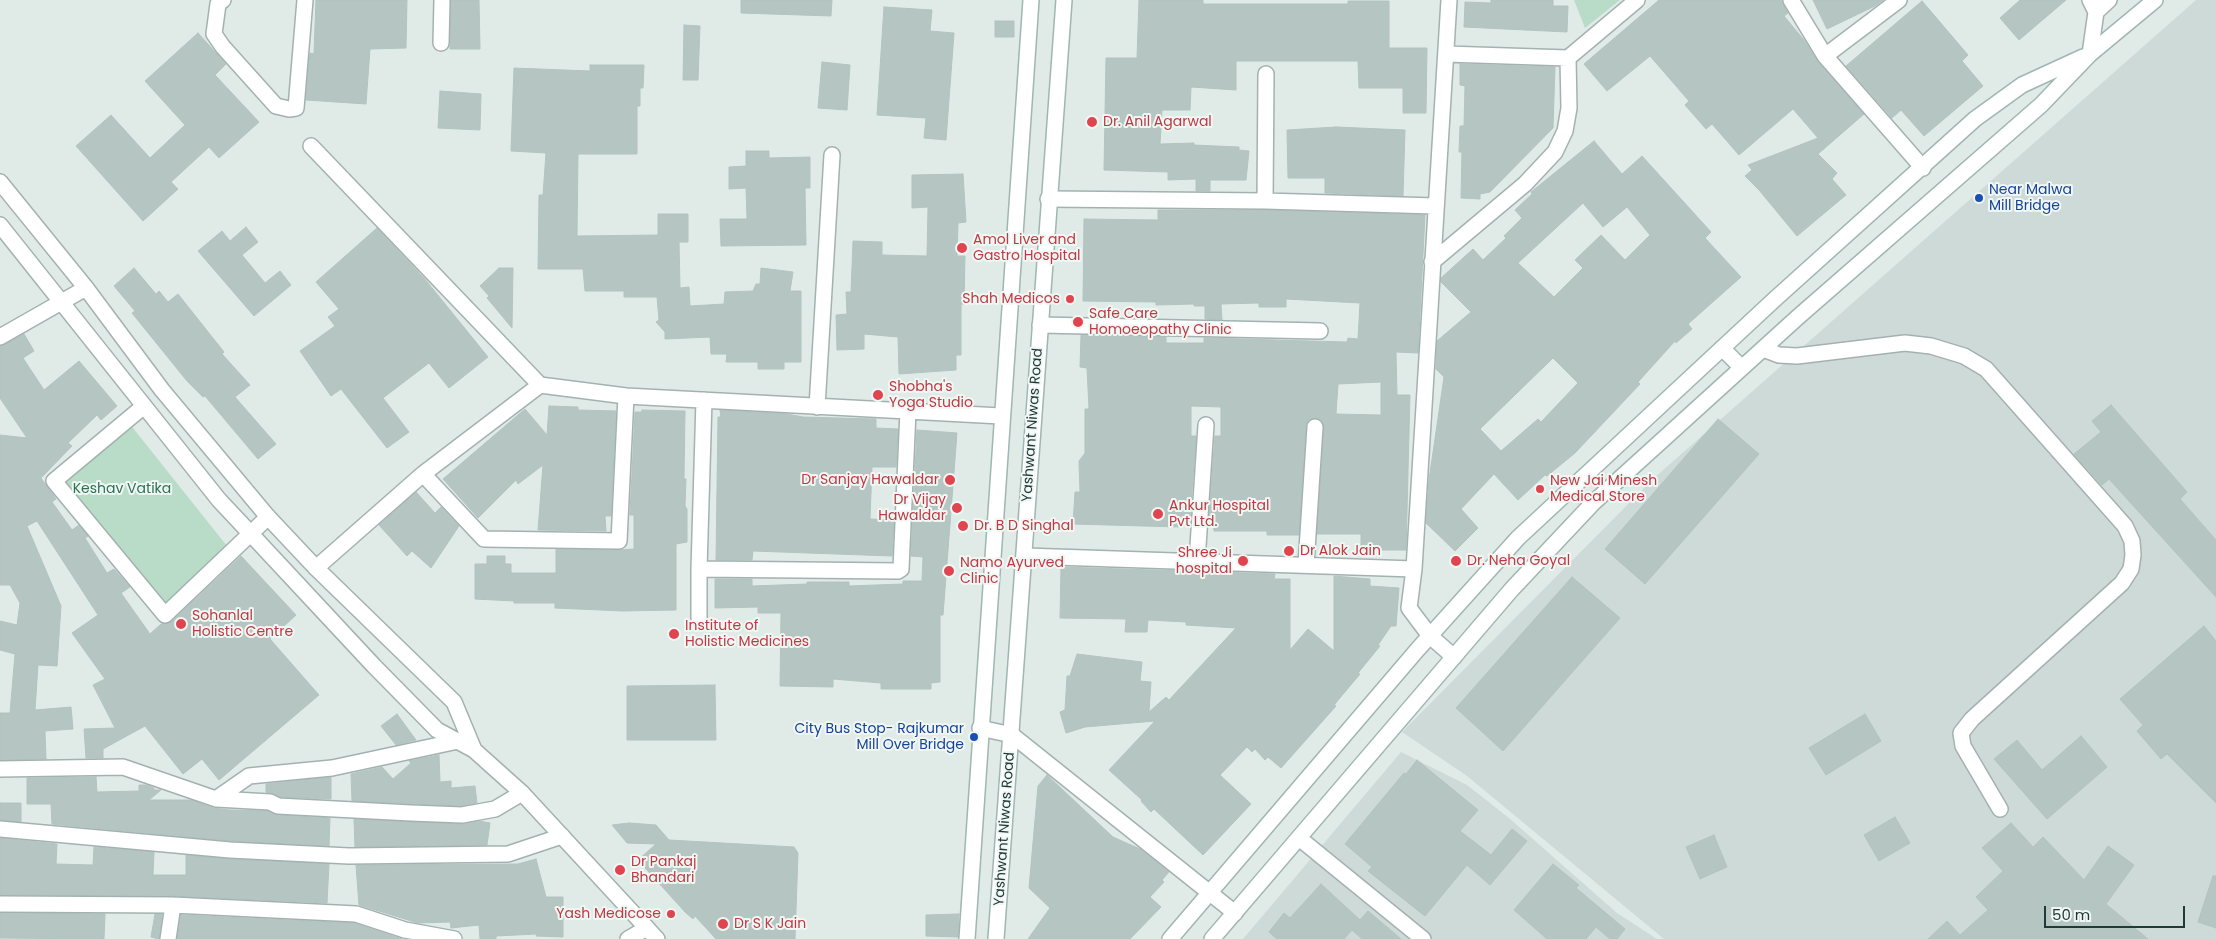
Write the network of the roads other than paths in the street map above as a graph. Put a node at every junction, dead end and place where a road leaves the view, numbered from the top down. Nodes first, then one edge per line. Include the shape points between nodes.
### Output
1 (223, 0) edge
2 (304, 0) edge
3 (442, 0) edge
4 (1031, 0) edge
5 (1064, 0) edge
6 (1438, 0) edge
7 (1449, 0) edge
8 (1637, 0) edge
9 (1791, 0) edge
10 (1899, 0) edge
11 (2109, 0) edge
12 (2155, 0) edge
13 (2093, 6) edge
14 (441, 43) dead end
15 (1446, 54) junction
16 (2090, 54) junction
17 (1825, 56) junction
18 (1568, 58) junction
19 (1266, 74) dead end
20 (311, 146) dead end
21 (832, 155) dead end
22 (1923, 168) junction
23 (0, 182) edge
24 (1048, 199) junction
25 (1265, 201) junction
26 (1435, 206) junction
27 (0, 225) edge
28 (1432, 262) junction
29 (86, 288) junction
30 (61, 302) junction
31 (1040, 325) junction
32 (1320, 331) dead end
33 (0, 337) edge
34 (1722, 348) junction
35 (1763, 349) junction
36 (1742, 368) junction
37 (540, 385) junction
38 (626, 396) junction
39 (704, 400) junction
40 (144, 406) junction
41 (817, 406) junction
42 (908, 411) junction
43 (1001, 416) junction
44 (1206, 425) dead end
45 (1315, 427) dead end
46 (423, 474) junction
47 (268, 517) junction
48 (250, 533) junction
49 (1025, 556) junction
50 (1198, 561) junction
51 (1306, 565) junction
52 (316, 568) junction
53 (699, 568) junction
54 (1414, 570) junction
55 (699, 618) dead end
56 (1430, 636) junction
57 (1454, 657) junction
58 (980, 728) junction
59 (1012, 734) junction
60 (458, 741) junction
61 (474, 750) junction
62 (0, 769) edge
63 (522, 793) junction
64 (216, 799) junction
65 (2000, 809) dead end
66 (0, 829) edge
67 (562, 836) junction
68 (1299, 838) junction
69 (1209, 893) junction
70 (0, 904) edge
71 (173, 905) junction
72 (1235, 913) junction
73 (652, 934) edge
74 (1420, 938) edge
75 (168, 939) edge
76 (454, 939) edge
77 (628, 939) edge
78 (967, 939) edge
79 (996, 939) edge
80 (1170, 939) edge
81 (1212, 939) edge

1 - 2 street via 218,4 214,34 276,106 289,109 296,108
3 - 14 street
4 - 43 street
5 - 24 street, Yashwant Niwas Road
6 - 7 street
7 - 15 street
8 - 18 street
9 - 17 street
10 - 17 street
11 - 13 street
12 - 16 street
13 - 16 street
15 - 18 street
15 - 26 street
16 - 22 street via 2022,85 1976,119
16 - 35 street via 2041,105
17 - 22 street
18 - 28 street via 1569,108 1565,131 1555,152 1525,184
19 - 25 street
20 - 37 street
21 - 41 street
22 - 34 street
23 - 29 street
24 - 25 street
24 - 31 street, Yashwant Niwas Road
25 - 26 street
26 - 28 street
27 - 30 street
28 - 54 street
29 - 30 street
29 - 47 street via 162,390
30 - 33 street
30 - 40 street
31 - 32 street
31 - 49 street, Yashwant Niwas Road
34 - 36 street
34 - 56 street via 1518,538
35 - 36 street
35 - 65 street via 1797,356 1905,343 1931,346 1964,356 1986,369 2126,526 2133,555 2131,569 2122,583 1972,719 1961,733 1963,746
36 - 57 street via 1593,503 1512,589
37 - 38 street
37 - 46 street
38 - 39 street
38 - 46 street via 619,541 484,539
39 - 41 street
39 - 53 street
40 - 48 street via 219,500
40 - 48 street via 54,481 165,615
41 - 42 street
42 - 43 street
42 - 53 street via 901,569
43 - 58 street
44 - 50 street
45 - 51 street
46 - 52 street
47 - 48 street
47 - 52 street
48 - 60 street via 438,730
49 - 50 street
49 - 59 street, Yashwant Niwas Road
50 - 51 street
51 - 54 street
52 - 61 street via 454,702
53 - 55 street
54 - 56 street via 1409,608
56 - 57 street
56 - 69 street
57 - 68 street
58 - 59 street
58 - 78 street
59 - 69 street
59 - 79 street, Yashwant Niwas Road
60 - 61 street
60 - 64 street via 332,768 249,776
61 - 63 street
62 - 64 street via 123,767
63 - 64 street via 495,809 462,815 278,806 270,802
63 - 67 street
66 - 67 street via 230,850 349,856 508,854
67 - 73 street
68 - 72 street
68 - 74 street
69 - 72 street
69 - 80 street
70 - 71 street
71 - 75 street
71 - 76 street via 356,914 405,930
72 - 81 street
73 - 77 street

